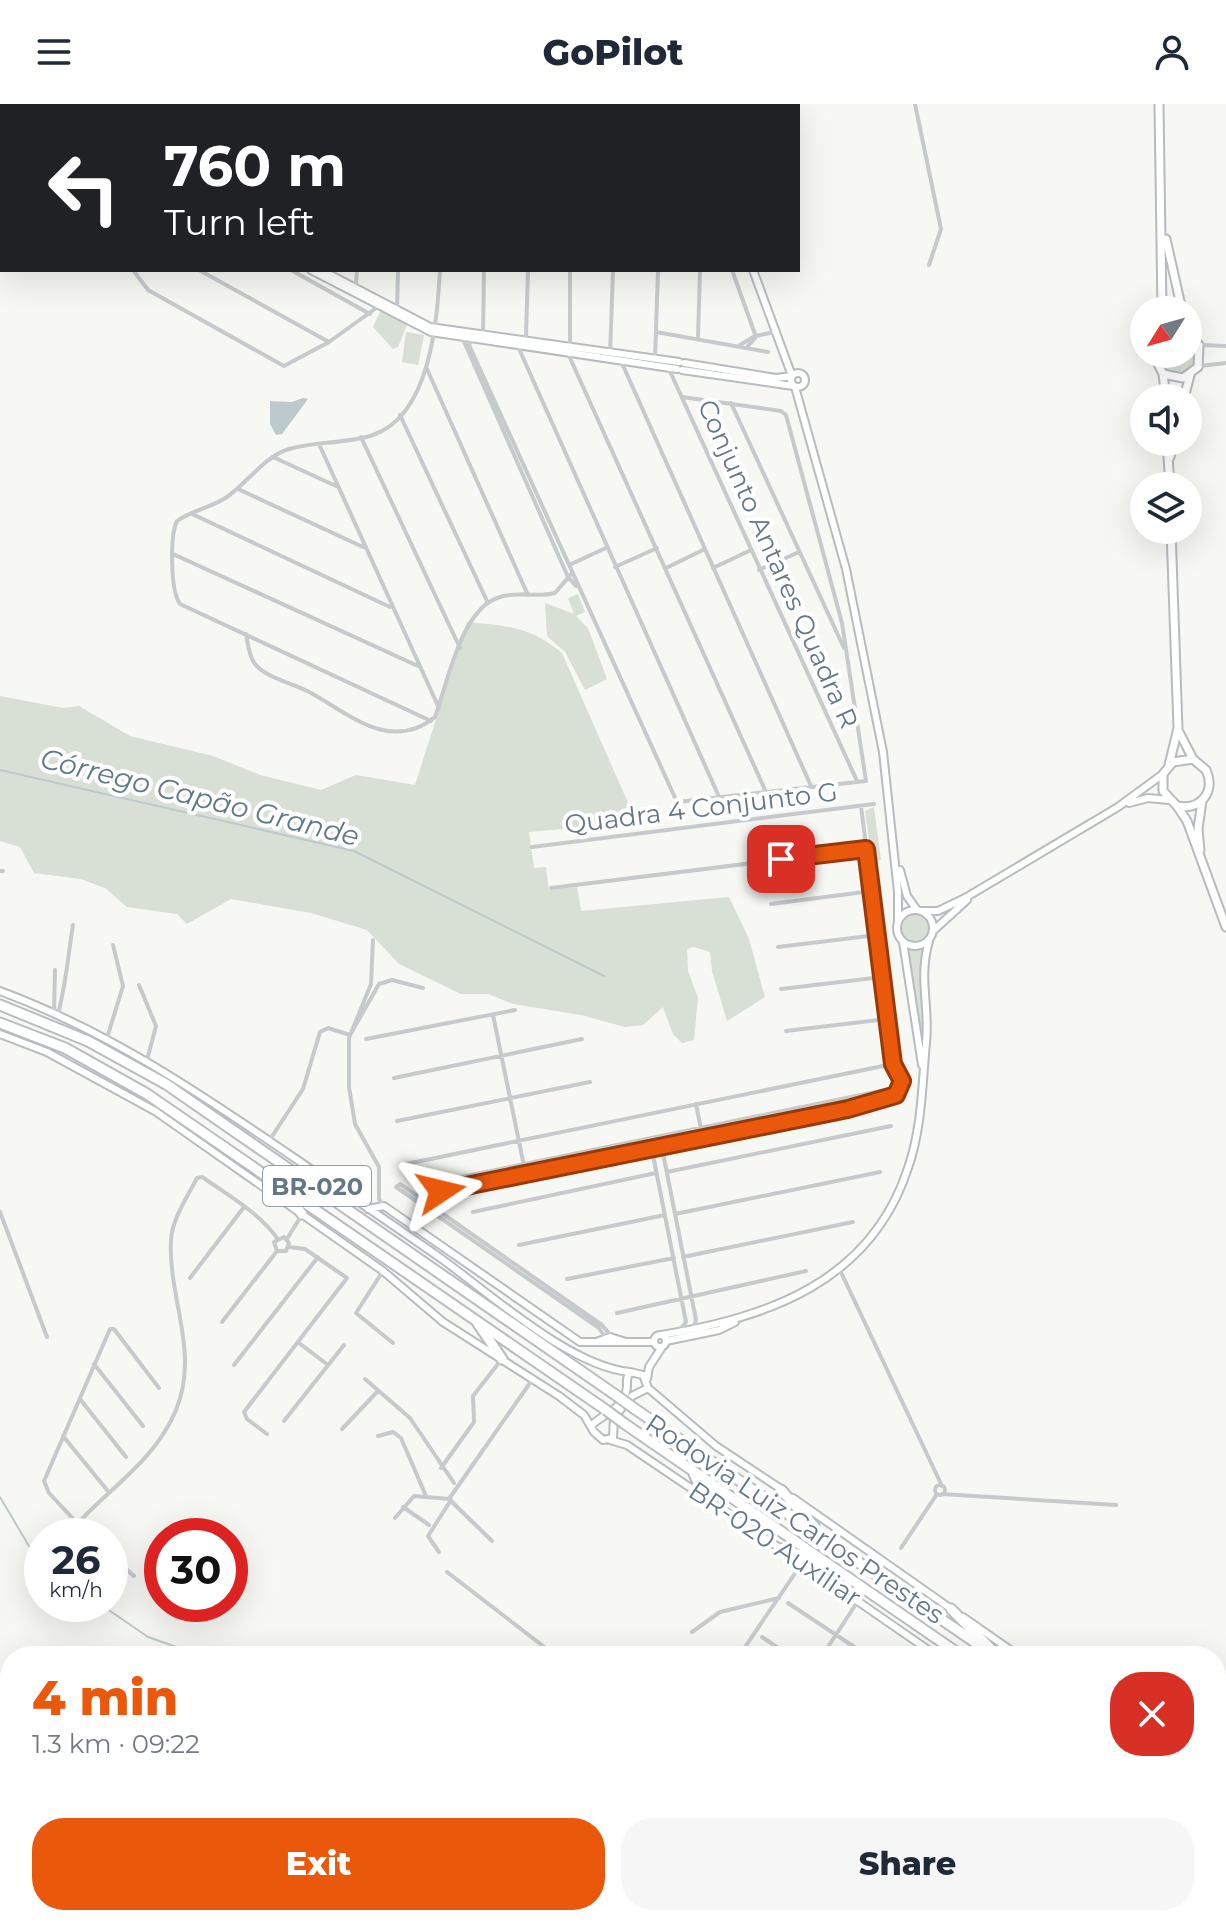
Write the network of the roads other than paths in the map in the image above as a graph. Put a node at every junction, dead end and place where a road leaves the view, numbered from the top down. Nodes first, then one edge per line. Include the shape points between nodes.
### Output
1 (915, 104) edge
2 (1159, 104) edge
3 (1161, 213) junction
4 (929, 265) dead end
5 (134, 272) edge
6 (203, 272) edge
7 (295, 272) edge
8 (315, 272) edge
9 (324, 272) edge
10 (357, 272) edge
11 (398, 272) edge
12 (440, 272) edge
13 (484, 272) edge
14 (528, 272) edge
15 (570, 272) edge
16 (613, 272) edge
17 (658, 272) edge
18 (700, 272) edge
19 (733, 272) edge
20 (754, 272) edge
21 (349, 288) junction
22 (1162, 296) edge
23 (1179, 296) edge
24 (379, 305) junction
25 (370, 314) junction
26 (397, 314) junction
27 (774, 324) junction
28 (433, 330) junction
29 (656, 332) junction
30 (777, 332) junction
31 (463, 335) junction
32 (756, 335) junction
33 (698, 337) junction
34 (484, 338) junction
35 (472, 339) junction
36 (329, 342) junction
37 (520, 343) junction
38 (780, 343) junction
39 (740, 345) junction
40 (1202, 345) edge
41 (748, 346) junction
42 (1226, 346) edge
43 (568, 350) junction
44 (768, 352) dead end
45 (610, 355) junction
46 (621, 356) junction
47 (786, 361) junction
48 (654, 362) junction
49 (1226, 363) edge
50 (668, 364) junction
51 (1202, 366) edge
52 (1160, 368) edge
53 (1197, 368) edge
54 (427, 369) junction
55 (1163, 374) junction
56 (796, 375) junction
57 (1190, 375) junction
58 (747, 376) junction
59 (776, 378) junction
60 (1164, 384) edge
61 (1188, 384) edge
62 (797, 386) junction
63 (682, 397) junction
64 (493, 402) junction
65 (731, 403) junction
66 (400, 415) junction
67 (361, 437) junction
68 (319, 444) junction
69 (1168, 456) edge
70 (1170, 456) edge
71 (274, 457) junction
72 (1169, 464) junction
73 (1169, 472) edge
74 (338, 487) junction
75 (238, 489) junction
76 (190, 513) junction
77 (1171, 544) edge
78 (366, 547) junction
79 (606, 548) junction
80 (657, 548) junction
81 (703, 550) junction
82 (751, 550) junction
83 (799, 552) junction
84 (173, 554) junction
85 (566, 566) junction
86 (615, 568) junction
87 (666, 568) junction
88 (712, 568) junction
89 (759, 570) junction
90 (570, 575) junction
91 (578, 587) junction
92 (562, 588) junction
93 (527, 594) junction
94 (487, 602) junction
95 (393, 608) junction
96 (842, 623) junction
97 (833, 625) junction
98 (246, 634) junction
99 (460, 648) junction
100 (847, 655) junction
101 (420, 667) junction
102 (439, 708) junction
103 (431, 721) junction
104 (1178, 728) junction
105 (1193, 759) junction
106 (1169, 765) junction
107 (1163, 774) junction
108 (857, 782) junction
109 (811, 786) junction
110 (766, 792) junction
111 (720, 799) junction
112 (1169, 800) junction
113 (1202, 801) junction
114 (874, 804) dead end
115 (861, 806) junction
116 (1177, 806) junction
117 (1118, 807) junction
118 (894, 846) junction
119 (532, 847) dead end
120 (866, 849) junction
121 (1202, 868) junction
122 (551, 888) dead end
123 (979, 890) junction
124 (872, 891) junction
125 (771, 904) dead end
126 (919, 910) junction
127 (898, 922) junction
128 (73, 925) dead end
129 (1226, 927) edge
130 (934, 930) junction
131 (877, 935) junction
132 (373, 940) dead end
133 (929, 941) junction
134 (903, 942) junction
135 (113, 945) dead end
136 (778, 947) dead end
137 (55, 970) dead end
138 (882, 977) junction
139 (139, 985) dead end
140 (423, 988) dead end
141 (781, 989) dead end
142 (0, 991) edge
143 (0, 1005) edge
144 (515, 1010) dead end
145 (56, 1013) junction
146 (493, 1015) junction
147 (887, 1019) junction
148 (0, 1023) edge
149 (786, 1031) dead end
150 (0, 1034) edge
151 (350, 1035) junction
152 (107, 1038) junction
153 (366, 1039) dead end
154 (582, 1039) dead end
155 (501, 1056) junction
156 (147, 1060) junction
157 (893, 1064) junction
158 (923, 1075) junction
159 (394, 1078) dead end
160 (590, 1082) dead end
161 (510, 1099) junction
162 (846, 1100) junction
163 (696, 1104) junction
164 (848, 1109) junction
165 (397, 1121) dead end
166 (891, 1126) dead end
167 (712, 1127) junction
168 (701, 1129) junction
169 (713, 1137) junction
170 (660, 1138) junction
171 (650, 1140) junction
172 (269, 1141) junction
173 (519, 1141) junction
174 (662, 1147) junction
175 (652, 1149) junction
176 (596, 1151) junction
177 (664, 1156) junction
178 (654, 1158) junction
179 (598, 1160) junction
180 (281, 1161) junction
181 (406, 1164) dead end
182 (524, 1166) junction
183 (510, 1168) junction
184 (667, 1172) junction
185 (880, 1172) dead end
186 (656, 1173) junction
187 (512, 1178) junction
188 (275, 1180) junction
189 (331, 1183) junction
190 (406, 1191) dead end
191 (673, 1204) junction
192 (384, 1206) junction
193 (244, 1207) junction
194 (663, 1207) junction
195 (368, 1209) junction
196 (0, 1212) edge
197 (473, 1212) dead end
198 (302, 1214) junction
199 (675, 1214) junction
200 (665, 1215) junction
201 (853, 1222) dead end
202 (277, 1238) junction
203 (680, 1238) junction
204 (287, 1239) junction
205 (670, 1240) junction
206 (437, 1243) junction
207 (519, 1245) dead end
208 (289, 1247) junction
209 (277, 1251) junction
210 (438, 1256) junction
211 (318, 1257) junction
212 (683, 1257) junction
213 (674, 1258) junction
214 (424, 1262) junction
215 (839, 1268) junction
216 (383, 1271) junction
217 (806, 1271) dead end
218 (413, 1277) junction
219 (190, 1278) dead end
220 (567, 1279) dead end
221 (691, 1298) junction
222 (682, 1300) junction
223 (617, 1313) dead end
224 (473, 1316) junction
225 (746, 1317) junction
226 (696, 1320) junction
227 (222, 1322) dead end
228 (706, 1326) junction
229 (678, 1332) junction
230 (691, 1333) junction
231 (47, 1337) dead end
232 (610, 1341) junction
233 (660, 1341) junction
234 (299, 1343) junction
235 (393, 1343) dead end
236 (344, 1345) dead end
237 (502, 1359) junction
238 (94, 1364) junction
239 (234, 1365) dead end
240 (328, 1365) junction
241 (631, 1372) junction
242 (534, 1378) junction
243 (365, 1379) dead end
244 (647, 1379) junction
245 (159, 1388) dead end
246 (648, 1388) junction
247 (378, 1391) junction
248 (80, 1399) junction
249 (284, 1421) dead end
250 (592, 1425) junction
251 (143, 1426) dead end
252 (342, 1429) dead end
253 (267, 1434) dead end
254 (63, 1436) junction
255 (378, 1436) dead end
256 (610, 1440) junction
257 (126, 1457) dead end
258 (686, 1465) junction
259 (441, 1468) junction
260 (744, 1482) junction
261 (454, 1483) dead end
262 (781, 1490) junction
263 (940, 1490) junction
264 (108, 1491) junction
265 (704, 1494) junction
266 (426, 1496) junction
267 (736, 1499) junction
268 (450, 1500) junction
269 (1116, 1505) dead end
270 (403, 1507) junction
271 (70, 1518) edge
272 (83, 1518) edge
273 (395, 1518) dead end
274 (429, 1525) dead end
275 (827, 1540) junction
276 (492, 1541) dead end
277 (901, 1548) dead end
278 (781, 1549) junction
279 (439, 1552) dead end
280 (802, 1563) junction
281 (832, 1565) junction
282 (128, 1571) edge
283 (447, 1572) dead end
284 (134, 1576) dead end
285 (779, 1598) junction
286 (858, 1601) junction
287 (788, 1603) dead end
288 (951, 1609) junction
289 (692, 1632) dead end
290 (837, 1635) junction
291 (762, 1637) dead end
292 (543, 1646) edge
293 (746, 1646) edge
294 (775, 1646) edge
295 (829, 1646) edge
296 (853, 1646) edge
297 (923, 1646) edge
298 (948, 1646) edge
299 (982, 1646) edge
300 (987, 1646) edge
301 (1005, 1646) edge

1 - 4 street via 941,229
2 - 3 main road
3 - 22 main road
3 - 23 main road
5 - 36 street via 148,290 280,365
6 - 36 street
7 - 25 street
8 - 21 main road
9 - 21 main road
10 - 21 street via 356,283
11 - 26 street
12 - 28 street
13 - 34 street
14 - 37 street via 526,336
15 - 43 street
16 - 45 street
17 - 29 street
18 - 33 street
19 - 32 street
20 - 27 main road
21 - 24 main road
24 - 25 street
24 - 26 main road
25 - 36 street
26 - 28 main road
27 - 30 main road
27 - 32 street
28 - 31 main road
28 - 54 street
29 - 33 street
29 - 48 street
30 - 32 street
30 - 38 main road
31 - 34 main road
31 - 35 main road
31 - 64 street
32 - 39 street
32 - 41 street
33 - 39 street
34 - 35 main road
34 - 37 main road
35 - 64 street via 469,345
37 - 43 main road
37 - 79 street
38 - 47 main road
38 - 56 main road
39 - 41 street
40 - 42 street
41 - 44 street
43 - 45 main road
43 - 80 street
45 - 46 main road
46 - 48 main road
46 - 81 street
47 - 56 main road
47 - 59 main road
48 - 50 main road
49 - 51 street
50 - 58 main road
50 - 63 street, Conjunto Antares Quadra R
52 - 55 main road
53 - 57 main road
54 - 66 street via 414,400
54 - 93 street
55 - 57 main road
55 - 60 main road
56 - 59 main road
56 - 62 main road
56 - 62 main road via 805,379
57 - 61 main road
58 - 59 main road
58 - 62 main road
62 - 118 main road via 855,612 883,752
63 - 65 street
63 - 82 street, Conjunto Antares Quadra R
64 - 85 street
65 - 83 street
65 - 96 street via 786,415
66 - 67 street
66 - 94 street
67 - 68 street
67 - 99 street
68 - 71 street
68 - 74 street
69 - 72 main road
70 - 72 main road
71 - 74 street
71 - 75 street
72 - 73 main road
74 - 78 street
75 - 76 street
75 - 78 street
76 - 84 street via 175,526
76 - 95 street
77 - 104 main road
78 - 95 street
79 - 85 street
79 - 86 street
80 - 86 street
80 - 87 street
81 - 87 street
81 - 88 street
82 - 88 street
82 - 89 street, Conjunto Antares Quadra R
83 - 89 street
83 - 97 street
84 - 98 street via 174,593 180,604
84 - 101 street
85 - 90 street
86 - 111 street
87 - 110 street
88 - 109 street
89 - 108 street, Conjunto Antares Quadra R
90 - 91 street
90 - 92 street
91 - 92 street
91 - 111 street via 679,804
92 - 93 street via 548,595
93 - 94 street
94 - 99 street via 473,616
95 - 101 street
96 - 97 street
96 - 100 street
97 - 100 street
98 - 103 street
98 - 103 street via 251,659 259,668 364,726 391,731
99 - 102 street
100 - 108 street via 866,781
101 - 102 street
102 - 103 street
104 - 105 main road
104 - 106 main road
105 - 106 main road
105 - 113 main road via 1209,775 1209,792
106 - 107 main road
107 - 112 main road
107 - 117 main road
108 - 109 street
109 - 110 street
110 - 111 street
112 - 116 main road
112 - 117 main road via 1148,798
113 - 116 main road
113 - 121 main road
114 - 115 street, Quadra 4 Conjunto G
115 - 119 street, Quadra 4 Conjunto G
115 - 120 street
116 - 121 main road
117 - 123 main road
118 - 126 main road via 904,888
118 - 127 main road
120 - 122 street
120 - 124 street
121 - 129 main road
123 - 126 main road via 938,911
123 - 130 main road
124 - 125 street
124 - 131 street
126 - 127 main road via 905,913
126 - 130 main road via 929,916
127 - 134 main road
128 - 145 street via 66,987
130 - 133 main road
131 - 136 street
131 - 138 street
132 - 151 street via 371,984
133 - 134 main road via 919,946
133 - 158 main road via 922,966 928,1032
134 - 158 main road
135 - 152 street via 123,986
137 - 145 street
138 - 141 street
138 - 147 street
139 - 156 street via 156,1030
140 - 151 street via 392,980 379,984
142 - 145 main road
143 - 180 highway, BR-020 via 109,1052
144 - 146 street
145 - 152 main road
146 - 153 street
146 - 155 street
147 - 149 street
147 - 157 street
148 - 188 highway, BR-020 via 90,1061
150 - 198 main road, BR-020 Auxiliar via 134,1097
151 - 172 street via 328,1028 320,1032 303,1089
151 - 192 street via 350,1104 355,1124 375,1157
152 - 156 main road
154 - 155 street
155 - 159 street
155 - 161 street
156 - 172 main road
157 - 162 street via 895,1081 890,1089
157 - 163 street
157 - 164 street via 902,1081 896,1095
158 - 215 main road via 907,1172 885,1214
160 - 161 street
161 - 165 street
161 - 173 street
162 - 164 street
162 - 167 street
163 - 168 street
163 - 173 street
164 - 169 street
166 - 184 street
167 - 168 street
167 - 169 street
168 - 170 street
169 - 174 street
170 - 171 street
170 - 174 street
171 - 175 street
171 - 176 street
172 - 189 main road
173 - 181 street
173 - 182 street
174 - 175 street
174 - 177 street
175 - 178 street
175 - 179 street
176 - 179 street
176 - 182 street
177 - 178 street
177 - 184 street
178 - 186 street
179 - 187 street
180 - 189 highway
180 - 214 highway, BR-020
182 - 183 street
183 - 187 street
183 - 187 street via 432,1183 441,1191
184 - 191 street
185 - 199 street
186 - 194 street
186 - 197 street
188 - 198 highway
188 - 218 highway, BR-020
189 - 195 main road
190 - 232 street via 600,1327
191 - 194 street
191 - 199 street
192 - 195 main road
192 - 206 main road
193 - 202 street
193 - 219 street
193 - 264 street via 197,1178 171,1238 187,1377 176,1411 152,1453
194 - 200 street
195 - 210 main road
196 - 231 street
198 - 204 street
198 - 216 main road, BR-020 Auxiliar
199 - 203 street
200 - 205 street
200 - 207 street
201 - 212 street
202 - 204 street
202 - 209 street
203 - 205 street
203 - 212 street
204 - 208 street
205 - 213 street
206 - 210 main road
206 - 232 main road via 580,1342
208 - 209 street
208 - 211 street
209 - 227 street
210 - 241 main road via 530,1326 580,1354
211 - 234 street via 347,1278
211 - 239 street
212 - 221 street
213 - 220 street
213 - 222 street
214 - 218 highway via 412,1264
214 - 260 highway, Rodovia Luiz Carlos Prestes / BR-020, bridge
215 - 225 main road via 779,1306
215 - 263 street
216 - 235 street via 356,1313
216 - 237 main road, BR-020 Auxiliar via 443,1322
217 - 221 street
218 - 224 highway, BR-020
221 - 222 street
221 - 226 street
222 - 223 street
222 - 229 street via 686,1322
224 - 237 highway
224 - 258 highway, Rodovia Luiz Carlos Prestes / BR-020, bridge
225 - 228 main road
225 - 230 main road via 719,1330
226 - 228 main road
226 - 230 street
228 - 230 main road
229 - 230 main road
229 - 233 main road
230 - 233 main road
232 - 233 main road
233 - 241 main road via 645,1365
233 - 244 main road
234 - 240 street
234 - 253 street via 244,1412
236 - 240 street
237 - 242 main road, BR-020 Auxiliar
237 - 259 street via 473,1396 474,1422
238 - 245 street via 112,1328
238 - 248 street
238 - 251 street
240 - 249 street
241 - 244 main road
241 - 250 main road via 625,1395 610,1416
242 - 250 main road, BR-020 Auxiliar
242 - 268 street
243 - 247 street
244 - 246 main road
246 - 256 main road via 632,1396 614,1417
246 - 262 main road, BR-020 Auxiliar via 716,1446
247 - 252 street
247 - 259 street via 410,1418
248 - 254 street
248 - 257 street
250 - 256 main road, BR-020 Auxiliar via 595,1435
254 - 264 street
254 - 271 street via 44,1485
255 - 266 street via 393,1432 401,1438
256 - 265 main road, BR-020 Auxiliar via 627,1445
258 - 265 highway
258 - 267 highway, Rodovia Luiz Carlos Prestes / BR-020
259 - 261 street
260 - 267 highway via 747,1495
260 - 275 highway, Rodovia Luiz Carlos Prestes / BR-020
262 - 275 highway
262 - 288 main road, BR-020 Auxiliar
263 - 269 street
263 - 277 street
264 - 272 street
265 - 278 main road, BR-020 Auxiliar
266 - 268 street
266 - 270 street via 409,1498
267 - 281 highway, Rodovia Luiz Carlos Prestes / BR-020
268 - 276 street
268 - 279 street via 428,1536
270 - 273 street
270 - 274 street
275 - 299 highway, Rodovia Luiz Carlos Prestes / BR-020
278 - 280 main road, BR-020 Auxiliar
278 - 281 highway
280 - 285 street
280 - 286 main road, BR-020 Auxiliar
281 - 298 highway, Rodovia Luiz Carlos Prestes / BR-020
282 - 284 street
283 - 292 street
285 - 289 street via 720,1612
285 - 293 street
286 - 290 street
286 - 297 main road, BR-020 Auxiliar
287 - 290 street
288 - 300 highway
288 - 301 main road, BR-020 Auxiliar
290 - 295 street
290 - 296 street
291 - 294 street

